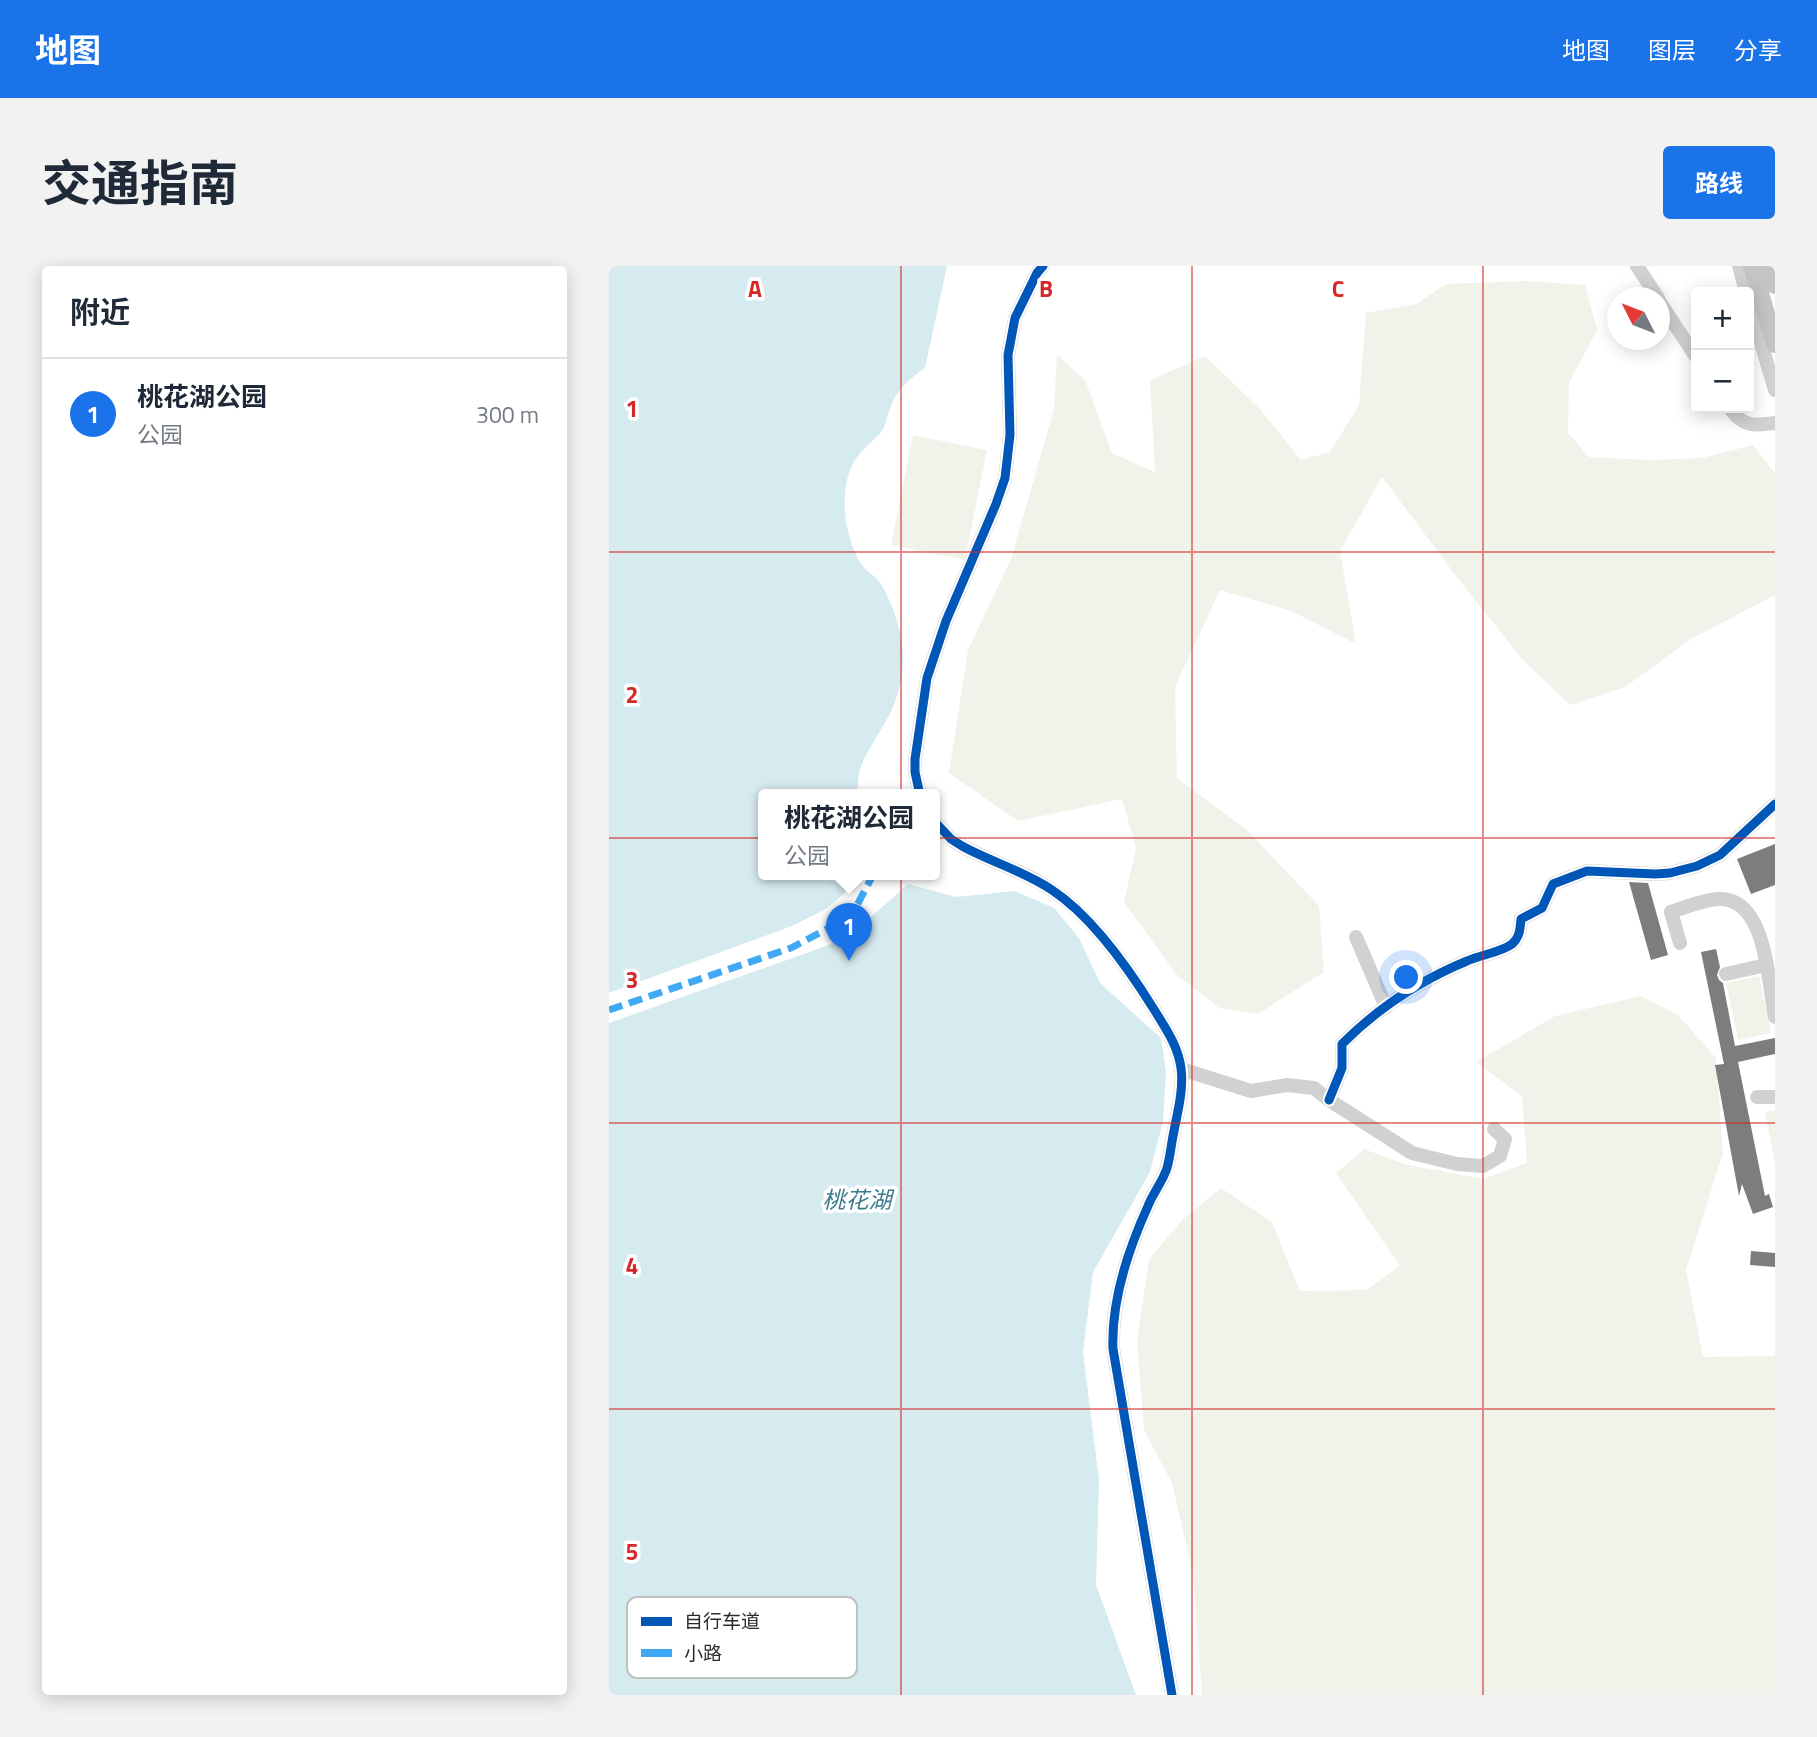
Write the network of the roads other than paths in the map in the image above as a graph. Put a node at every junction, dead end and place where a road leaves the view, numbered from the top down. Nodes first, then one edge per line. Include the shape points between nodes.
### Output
1 (1043, 266) edge
2 (1637, 266) edge
3 (1740, 266) edge
4 (1752, 266) edge
5 (1770, 266) edge
6 (1651, 287) edge
7 (1757, 293) edge
8 (1670, 316) edge
9 (1775, 344) edge
10 (1692, 350) edge
11 (1775, 390) edge
12 (1734, 413) edge
13 (1775, 423) edge
14 (919, 789) edge
15 (1775, 804) edge
16 (940, 827) edge
17 (1356, 937) dead end
18 (1680, 943) dead end
19 (1766, 965) junction
20 (1726, 975) dead end
21 (1386, 1007) junction
22 (1775, 1017) edge
23 (1181, 1069) junction
24 (1757, 1097) dead end
25 (1775, 1097) edge
26 (1329, 1100) junction
27 (1494, 1129) dead end
28 (1172, 1695) edge

1 - 14 street via 1015,318 1008,355 1010,435 1005,478 927,678 915,759
2 - 6 street
3 - 7 street
4 - 7 main road
5 - 7 main road
7 - 9 main road
7 - 11 street
8 - 10 street
12 - 13 street via 1751,424
15 - 21 street via 1720,855 1697,866 1655,874 1587,872 1553,884 1542,908 1521,919 1519,936 1511,945 1467,961
16 - 23 street via 962,846 1039,882 1078,911 1135,979 1173,1040
17 - 21 street
18 - 19 street via 1671,912 1721,898 1735,902 1756,924
19 - 20 street
19 - 22 street
21 - 26 street via 1342,1044 1342,1068
23 - 26 street via 1251,1091 1305,1086
23 - 28 street via 1167,1169 1131,1249 1112,1336
24 - 25 street
26 - 27 street via 1412,1153 1457,1164 1483,1166 1500,1156 1505,1139

